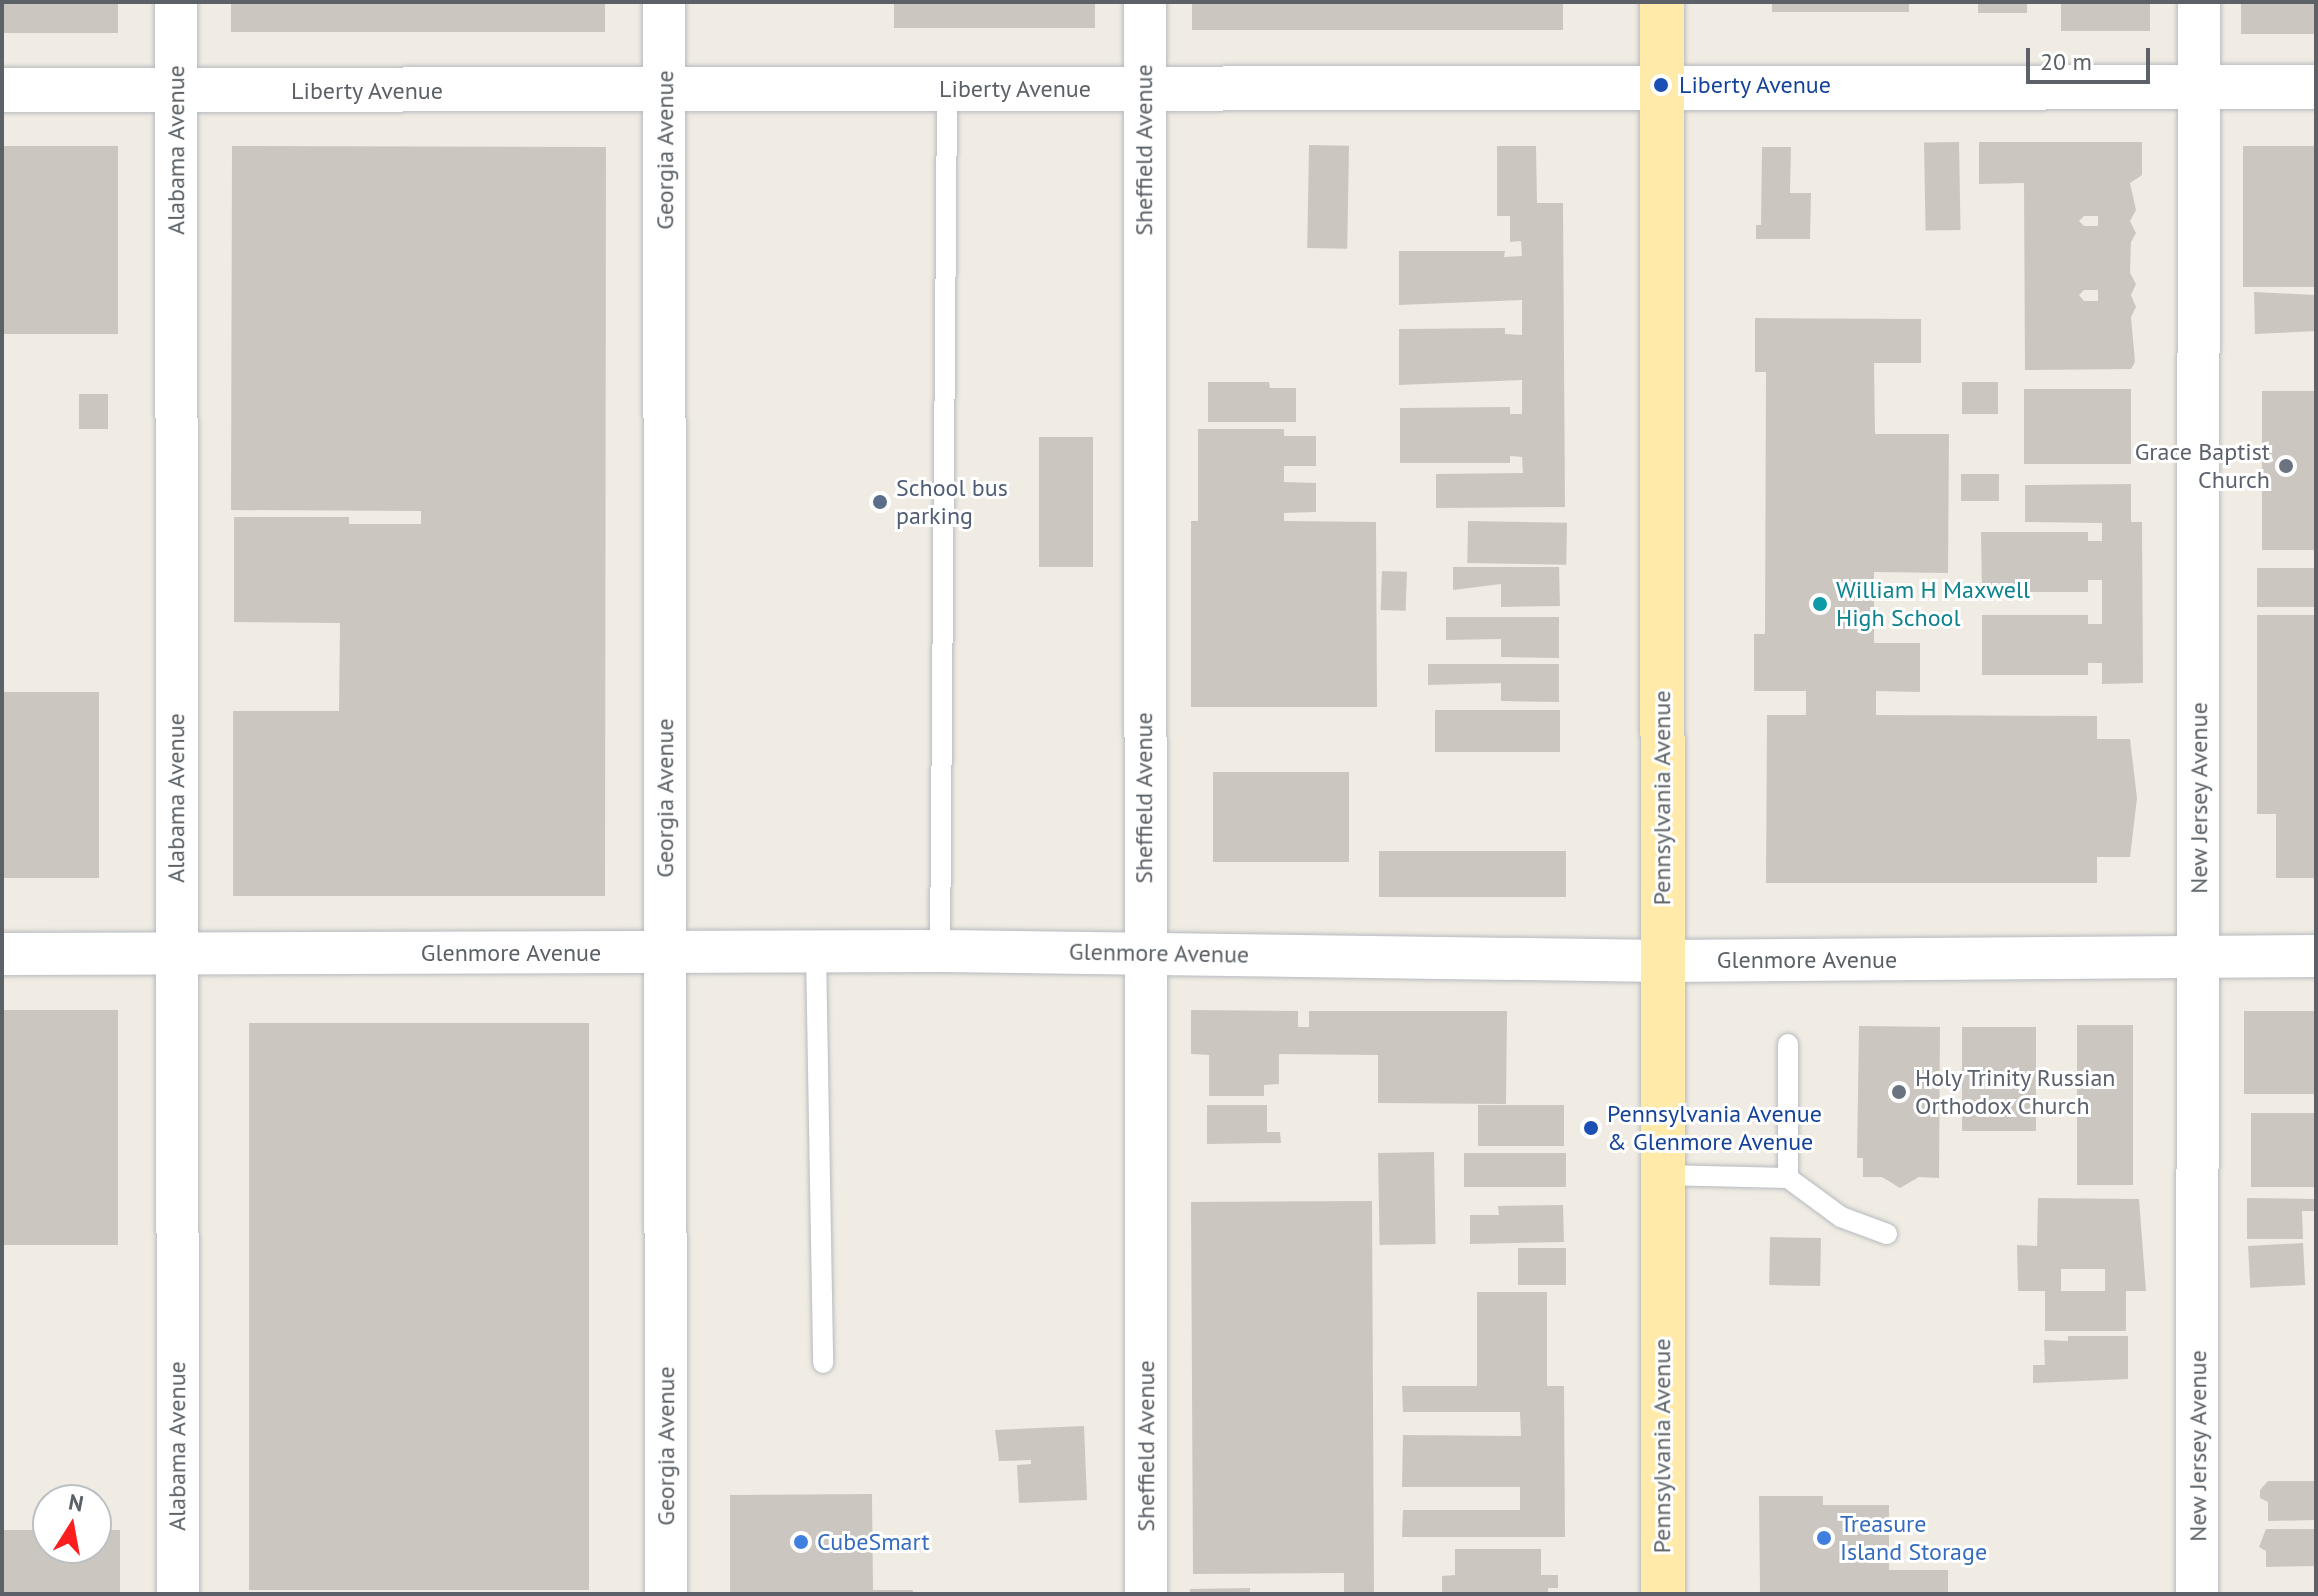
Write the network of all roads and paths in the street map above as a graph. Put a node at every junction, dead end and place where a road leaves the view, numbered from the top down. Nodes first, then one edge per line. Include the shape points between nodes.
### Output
1 (176, 2) edge
2 (664, 2) edge
3 (1145, 2) edge
4 (1662, 2) edge
5 (2199, 2) edge
6 (2198, 87) junction
7 (2316, 87) edge
8 (665, 89) junction
9 (947, 89) junction
10 (1144, 89) junction
11 (2, 90) edge
12 (1662, 90) junction
13 (176, 91) junction
14 (940, 951) junction
15 (665, 952) junction
16 (816, 952) junction
17 (1145, 952) junction
18 (2, 954) edge
19 (176, 954) junction
20 (2316, 956) edge
21 (2200, 957) junction
22 (1662, 961) junction
23 (1788, 1044) dead end
24 (1662, 1175) junction
25 (1788, 1178) junction
26 (1887, 1234) dead end
27 (823, 1363) dead end
28 (178, 1594) edge
29 (666, 1594) edge
30 (1146, 1594) edge
31 (1663, 1594) edge
32 (2197, 1594) edge

1 - 13 street, Alabama Avenue
2 - 8 street, Georgia Avenue
3 - 10 street, Sheffield Avenue
4 - 12 main road, Pennsylvania Avenue
5 - 6 street, New Jersey Avenue
6 - 7 street, Liberty Avenue
6 - 12 street, Liberty Avenue
6 - 21 street, New Jersey Avenue
8 - 9 street, Liberty Avenue
8 - 13 street, Liberty Avenue
8 - 15 street, Georgia Avenue
9 - 10 street, Liberty Avenue
9 - 14 lane
10 - 12 street, Liberty Avenue
10 - 17 street, Sheffield Avenue
11 - 13 street, Liberty Avenue
12 - 22 main road, Pennsylvania Avenue
13 - 19 street, Alabama Avenue
14 - 16 street, Glenmore Avenue
14 - 17 street, Glenmore Avenue
15 - 16 street, Glenmore Avenue
15 - 19 street, Glenmore Avenue
15 - 29 street, Georgia Avenue
16 - 27 lane
17 - 22 street, Glenmore Avenue
17 - 30 street, Sheffield Avenue
18 - 19 street, Glenmore Avenue
19 - 28 street, Alabama Avenue
20 - 21 street, Glenmore Avenue
21 - 22 street, Glenmore Avenue
21 - 32 street, New Jersey Avenue
22 - 24 main road, Pennsylvania Avenue
23 - 25 lane
24 - 25 lane
24 - 31 main road, Pennsylvania Avenue
25 - 26 lane via 1841,1217

